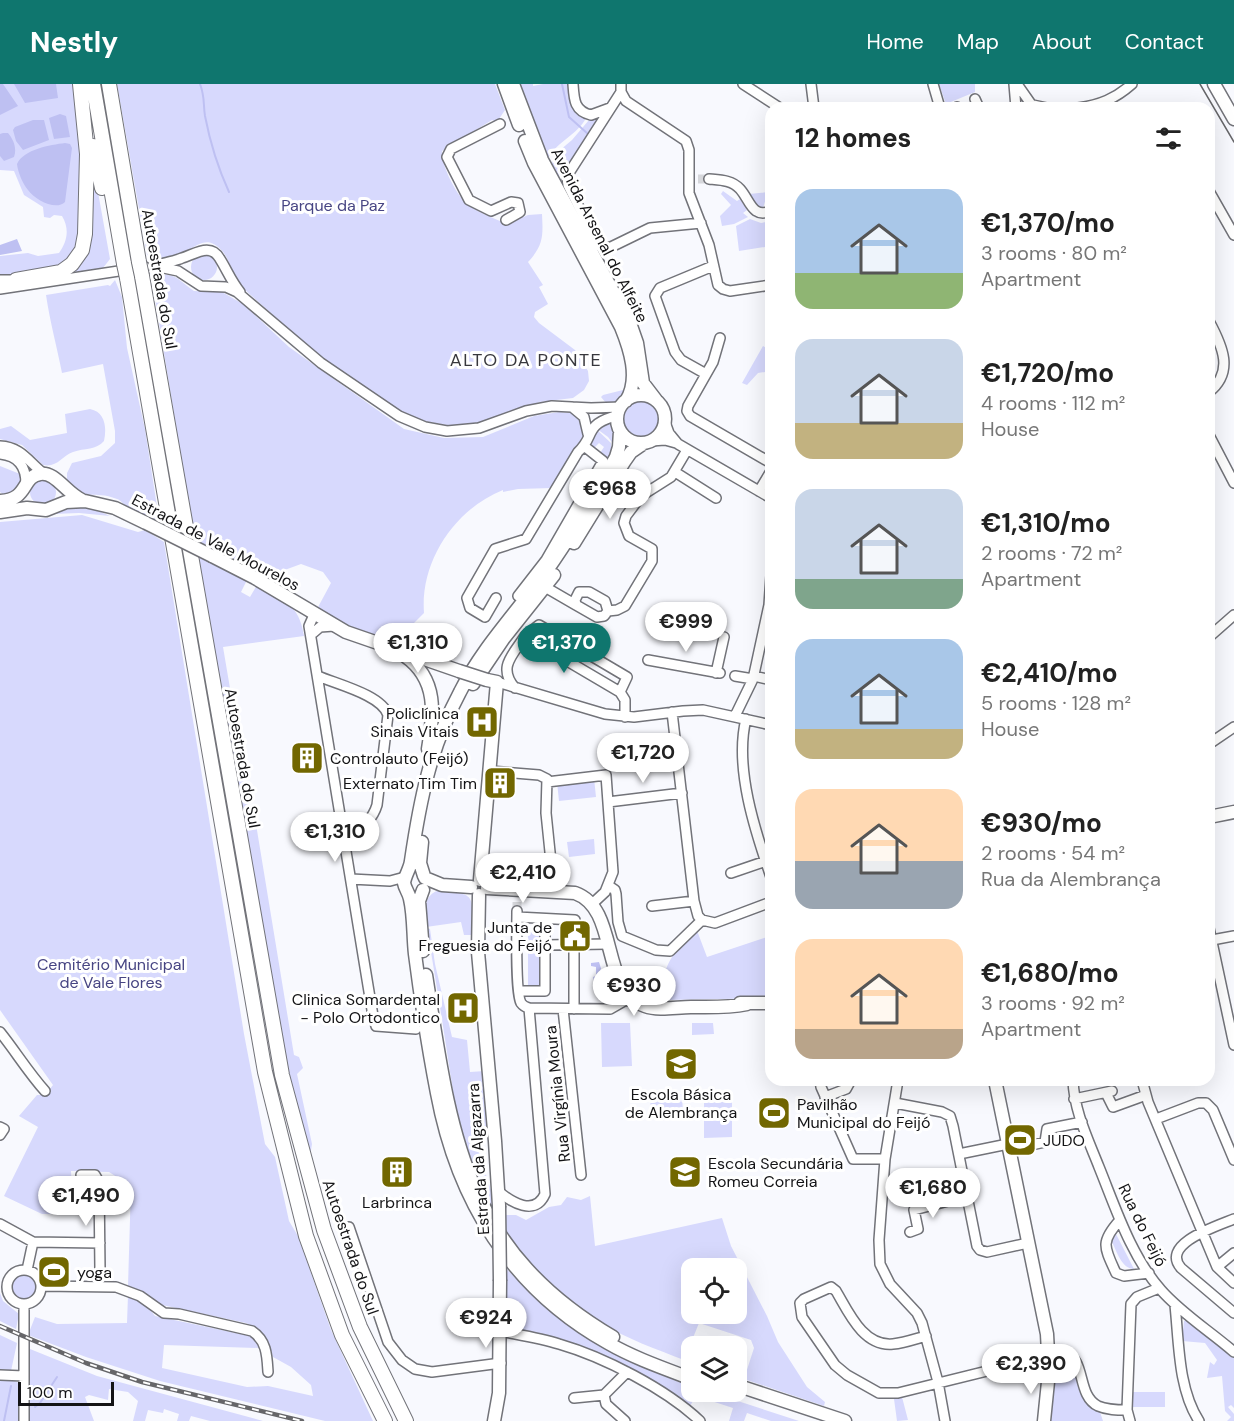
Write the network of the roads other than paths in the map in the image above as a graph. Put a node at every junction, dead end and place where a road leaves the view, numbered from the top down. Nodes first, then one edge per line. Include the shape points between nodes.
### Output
1 (81, 84) edge
2 (93, 84) edge
3 (109, 84) edge
4 (504, 84) edge
5 (513, 84) edge
6 (573, 84) edge
7 (743, 84) edge
8 (811, 84) edge
9 (933, 84) edge
10 (1016, 84) edge
11 (1132, 84) edge
12 (1214, 84) edge
13 (620, 86) edge
14 (771, 102) edge
15 (813, 102) edge
16 (938, 102) edge
17 (1017, 102) edge
18 (1031, 102) edge
19 (1106, 102) edge
20 (612, 106) junction
21 (1234, 119) edge
22 (500, 124) dead end
23 (709, 179) tunnel mouth
24 (1215, 202) edge
25 (765, 213) edge
26 (506, 220) dead end
27 (701, 223) junction
28 (1234, 235) edge
29 (195, 253) junction
30 (222, 263) junction
31 (124, 265) junction
32 (154, 266) junction
33 (713, 266) junction
34 (191, 280) junction
35 (4, 286) edge
36 (205, 286) junction
37 (765, 286) edge
38 (250, 302) junction
39 (1215, 332) edge
40 (720, 338) dead end
41 (706, 374) junction
42 (1215, 387) edge
43 (656, 400) junction
44 (623, 404) junction
45 (570, 406) junction
46 (591, 408) junction
47 (665, 422) junction
48 (616, 424) junction
49 (588, 434) junction
50 (648, 442) junction
51 (678, 444) junction
52 (0, 446) edge
53 (584, 446) junction
54 (1215, 447) edge
55 (687, 450) junction
56 (0, 454) edge
57 (765, 460) edge
58 (675, 472) junction
59 (43, 473) junction
60 (765, 481) edge
61 (1234, 483) edge
62 (26, 486) junction
63 (61, 486) junction
64 (759, 491) junction
65 (765, 494) edge
66 (716, 498) dead end
67 (0, 501) edge
68 (85, 501) junction
69 (55, 506) junction
70 (37, 509) junction
71 (0, 512) edge
72 (545, 587) junction
73 (518, 596) dead end
74 (496, 598) dead end
75 (576, 605) junction
76 (609, 611) junction
77 (1234, 615) edge
78 (765, 626) edge
79 (313, 628) junction
80 (1215, 632) edge
81 (525, 636) junction
82 (724, 637) dead end
83 (387, 648) junction
84 (648, 660) dead end
85 (318, 676) junction
86 (735, 676) dead end
87 (753, 678) junction
88 (765, 679) edge
89 (492, 681) junction
90 (515, 688) junction
91 (620, 692) junction
92 (672, 712) junction
93 (735, 716) junction
94 (625, 717) junction
95 (746, 719) junction
96 (765, 724) edge
97 (1234, 727) edge
98 (1215, 740) edge
99 (490, 771) junction
100 (547, 782) junction
101 (682, 793) junction
102 (608, 802) junction
103 (1234, 812) edge
104 (1215, 816) edge
105 (414, 839) junction
106 (345, 842) junction
107 (765, 851) edge
108 (765, 860) edge
109 (731, 873) dead end
110 (351, 879) junction
111 (406, 882) junction
112 (424, 883) junction
113 (609, 885) junction
114 (479, 887) junction
115 (558, 892) junction
116 (694, 901) junction
117 (589, 904) junction
118 (765, 904) edge
119 (652, 906) dead end
120 (575, 920) dead end
121 (702, 920) junction
122 (544, 930) dead end
123 (1234, 936) edge
124 (1215, 939) edge
125 (608, 944) junction
126 (544, 945) junction
127 (574, 945) junction
128 (1215, 953) edge
129 (519, 991) junction
130 (627, 995) junction
131 (765, 1003) edge
132 (530, 1008) junction
133 (563, 1009) junction
134 (574, 1009) junction
135 (1232, 1028) edge
136 (416, 1029) dead end
137 (0, 1032) edge
138 (1234, 1045) edge
139 (822, 1086) edge
140 (848, 1086) edge
141 (897, 1086) edge
142 (996, 1086) edge
143 (1073, 1086) edge
144 (1144, 1086) edge
145 (45, 1090) dead end
146 (1146, 1095) junction
147 (825, 1097) junction
148 (1074, 1099) junction
149 (895, 1103) junction
150 (1156, 1119) junction
151 (1082, 1122) junction
152 (1009, 1147) junction
153 (959, 1154) junction
154 (885, 1159) junction
155 (1234, 1160) edge
156 (81, 1175) dead end
157 (581, 1175) dead end
158 (498, 1191) junction
159 (967, 1196) junction
160 (1234, 1219) edge
161 (1120, 1220) junction
162 (0, 1224) edge
163 (349, 1227) dead end
164 (910, 1232) dead end
165 (1202, 1232) junction
166 (33, 1242) junction
167 (1028, 1243) junction
168 (100, 1244) junction
169 (1234, 1253) edge
170 (1217, 1267) junction
171 (27, 1270) junction
172 (100, 1270) dead end
173 (1149, 1273) junction
174 (4, 1276) edge
175 (1234, 1283) edge
176 (41, 1286) junction
177 (1159, 1288) junction
178 (24, 1304) junction
179 (1175, 1305) junction
180 (1234, 1313) edge
181 (500, 1331) junction
182 (926, 1336) junction
183 (1234, 1352) edge
184 (1049, 1354) junction
185 (501, 1363) junction
186 (681, 1366) edge
187 (268, 1372) dead end
188 (627, 1372) junction
189 (0, 1375) edge
190 (681, 1375) edge
191 (24, 1376) junction
192 (1049, 1380) junction
193 (938, 1383) junction
194 (747, 1389) edge
195 (604, 1395) junction
196 (747, 1397) edge
197 (574, 1398) dead end
198 (1127, 1410) junction
199 (24, 1421) edge
200 (385, 1421) edge
201 (406, 1421) edge
202 (494, 1421) edge
203 (625, 1421) edge
204 (700, 1421) edge
205 (819, 1421) edge
206 (845, 1421) edge
207 (945, 1421) edge
208 (1036, 1421) edge
209 (1044, 1421) edge
210 (1130, 1421) edge
211 (1199, 1421) edge

1 - 31 highway via 98,169
1 - 35 highway via 87,154 82,250 61,272
2 - 31 highway, Autoestrada do Sul
3 - 201 highway, Autoestrada do Sul via 282,1075 324,1230 360,1327
4 - 44 main road, Avenida Arsenal do Alfeite via 534,163 624,334 633,374
5 - 43 main road, Avenida Arsenal do Alfeite via 542,160 630,323 643,383
6 - 20 street via 575,102 582,111 591,115
7 - 14 street
8 - 15 street
9 - 16 street
10 - 17 street
10 - 18 street
11 - 19 street
12 - 21 main road
13 - 20 street
13 - 27 street via 626,101 686,141 693,179 689,193
20 - 27 street via 567,176 597,244 606,248 650,228
22 - 26 street via 451,149 447,159 469,200 492,211 517,202 520,212
23 - 25 street via 738,187 756,212
24 - 28 street
27 - 33 street
29 - 30 street via 211,251
29 - 32 street
29 - 34 street via 187,264
30 - 36 street via 220,277
30 - 38 street
31 - 200 highway, Autoestrada do Sul via 265,1072 306,1236 342,1335
32 - 34 street via 178,271
32 - 35 street
33 - 37 street via 720,288 730,291
33 - 41 street via 660,288 655,296 675,351 681,360
34 - 36 street
36 - 38 street via 233,290
38 - 45 street via 321,363 399,416 425,427 447,431 479,429 540,407
39 - 42 street via 1228,356 1228,371
40 - 41 street
41 - 57 street via 688,406 690,416
43 - 44 main road via 639,396
43 - 47 main road via 663,408
44 - 46 street
44 - 48 main road
45 - 46 street
45 - 49 street via 584,417
46 - 48 street
47 - 50 main road via 660,435
47 - 51 street
48 - 49 street via 596,423
48 - 50 main road via 630,441
48 - 105 main road via 616,457 544,575 486,648 457,696 432,756
49 - 53 street
50 - 51 street via 665,440
50 - 72 main road via 631,452 620,467
51 - 55 street
52 - 59 street via 20,452
53 - 73 street via 603,461 546,560
53 - 74 street via 526,539 495,549 467,598 470,608 485,616
54 - 61 street
55 - 58 street
55 - 64 street
56 - 62 street via 19,461 26,472
58 - 66 street
58 - 76 street via 642,496 626,516 626,531 651,549 652,561 625,606
59 - 62 main road via 32,477
59 - 63 main road, Estrada de Vale Mourelos via 57,479
60 - 64 street
62 - 67 main road via 16,497
62 - 70 main road via 28,502
63 - 68 main road, Estrada de Vale Mourelos
63 - 69 main road via 62,496
64 - 65 street
68 - 69 main road, Estrada de Vale Mourelos
68 - 79 main road, Estrada de Vale Mourelos, bridge via 115,508 245,572 298,604
69 - 70 main road, Estrada de Vale Mourelos
70 - 71 main road, Estrada de Vale Mourelos
72 - 75 street
72 - 112 main road via 491,656 452,727 426,812 420,860
75 - 76 street via 597,617
75 - 76 street via 579,592 589,592 604,601
77 - 80 street
78 - 87 street
79 - 83 main road, Estrada de Vale Mourelos via 334,626
79 - 85 street
81 - 90 street via 506,666 505,674
81 - 91 street
81 - 91 street via 539,625 627,677
82 - 84 street via 718,673
83 - 89 main road, Estrada de Vale Mourelos, bridge
83 - 105 main road via 419,668 432,697 433,720
85 - 106 street
85 - 106 street via 373,699 383,705 388,715 374,813
86 - 87 street
87 - 88 street
87 - 93 street
89 - 90 street
89 - 99 main road, Estrada da Algazarra
90 - 94 street
91 - 94 street via 625,700
92 - 93 street via 703,710
92 - 94 street
92 - 101 street
93 - 95 street
95 - 96 street
95 - 107 street via 743,767
97 - 98 street
99 - 100 street via 539,775
99 - 114 main road, Estrada da Algazarra
100 - 102 street via 606,775
100 - 115 street via 546,823
101 - 102 street
101 - 116 street
102 - 113 street via 613,872
103 - 104 main road
105 - 111 main road
106 - 110 street
108 - 109 street
110 - 111 street
110 - 136 street via 376,1026
111 - 112 main road via 416,872
111 - 112 main road via 414,893
111 - 190 main road via 443,1124 460,1176 482,1221 516,1268 569,1318 623,1351
112 - 114 main road
112 - 186 main road via 419,902 422,940 447,1105 466,1169 488,1216 524,1265 575,1312 627,1344
113 - 117 street
113 - 121 street via 615,890 622,936 656,950 670,951
114 - 115 main road via 517,894
114 - 158 main road, Estrada da Algazarra via 478,952
115 - 117 main road
116 - 119 street
116 - 121 street
117 - 125 main road via 600,917
118 - 121 street via 715,922
120 - 129 street via 517,914
122 - 126 street
123 - 124 street
125 - 127 street
125 - 130 main road
126 - 127 street
126 - 129 street via 545,991
127 - 134 street
128 - 135 street
129 - 132 street via 521,1003
130 - 131 main road via 667,1008 718,1002
130 - 134 street via 610,1009
132 - 133 street
132 - 158 street via 545,1194 538,1204 527,1207 508,1200
133 - 134 street
133 - 157 street, Rua Virgínia Moura
135 - 138 street
137 - 145 street
139 - 147 street
140 - 147 street
141 - 149 street
142 - 152 main road
143 - 148 street, Rua do Feijó
144 - 146 street
146 - 148 street via 1113,1107 1109,1092
146 - 150 street
147 - 154 street via 853,1159
148 - 151 street, Rua do Feijó
149 - 153 street via 950,1116
149 - 154 street
150 - 155 street via 1206,1103 1213,1110
150 - 165 street
151 - 152 street via 1047,1129 1045,1142
151 - 161 street, Rua do Feijó
152 - 153 street
152 - 167 main road
153 - 159 street
154 - 182 street via 880,1264 890,1284 917,1313
156 - 168 street via 98,1178
158 - 181 main road, Estrada da Algazarra, bridge
159 - 164 street via 914,1210 918,1229
159 - 167 street via 980,1250
160 - 165 street
161 - 173 street, Rua do Feijó
161 - 173 street via 1105,1240 1116,1273
162 - 166 street
163 - 185 street via 388,1342 402,1360 415,1369 432,1372
165 - 170 street
165 - 180 street via 1177,1250 1176,1262
166 - 168 street
166 - 171 street
167 - 184 main road
168 - 172 street
169 - 170 street
170 - 175 street
171 - 174 street
171 - 176 street via 37,1275
173 - 177 street, Rua do Feijó
174 - 178 street via 9,1296
176 - 178 street via 38,1297
176 - 187 street via 116,1287 140,1296 164,1313 252,1331 264,1343
177 - 179 street, Rua do Feijó
177 - 198 street via 1131,1304
178 - 191 street
179 - 183 street, Rua do Feijó
179 - 211 street via 1183,1374
181 - 185 main road, Estrada da Algazarra
181 - 188 street via 558,1343
182 - 193 street
182 - 193 street via 883,1344 860,1329 834,1288 802,1301 800,1307 831,1361 848,1376 890,1395
184 - 192 main road
184 - 193 street
184 - 198 street via 1064,1352 1074,1358 1086,1395 1093,1403
185 - 202 main road, Estrada da Algazarra
188 - 195 street
188 - 204 street via 672,1397
189 - 191 street
191 - 199 street
192 - 208 main road
192 - 209 main road
193 - 207 street
194 - 206 main road
195 - 197 street
195 - 203 street via 606,1404
196 - 205 main road
198 - 210 street

